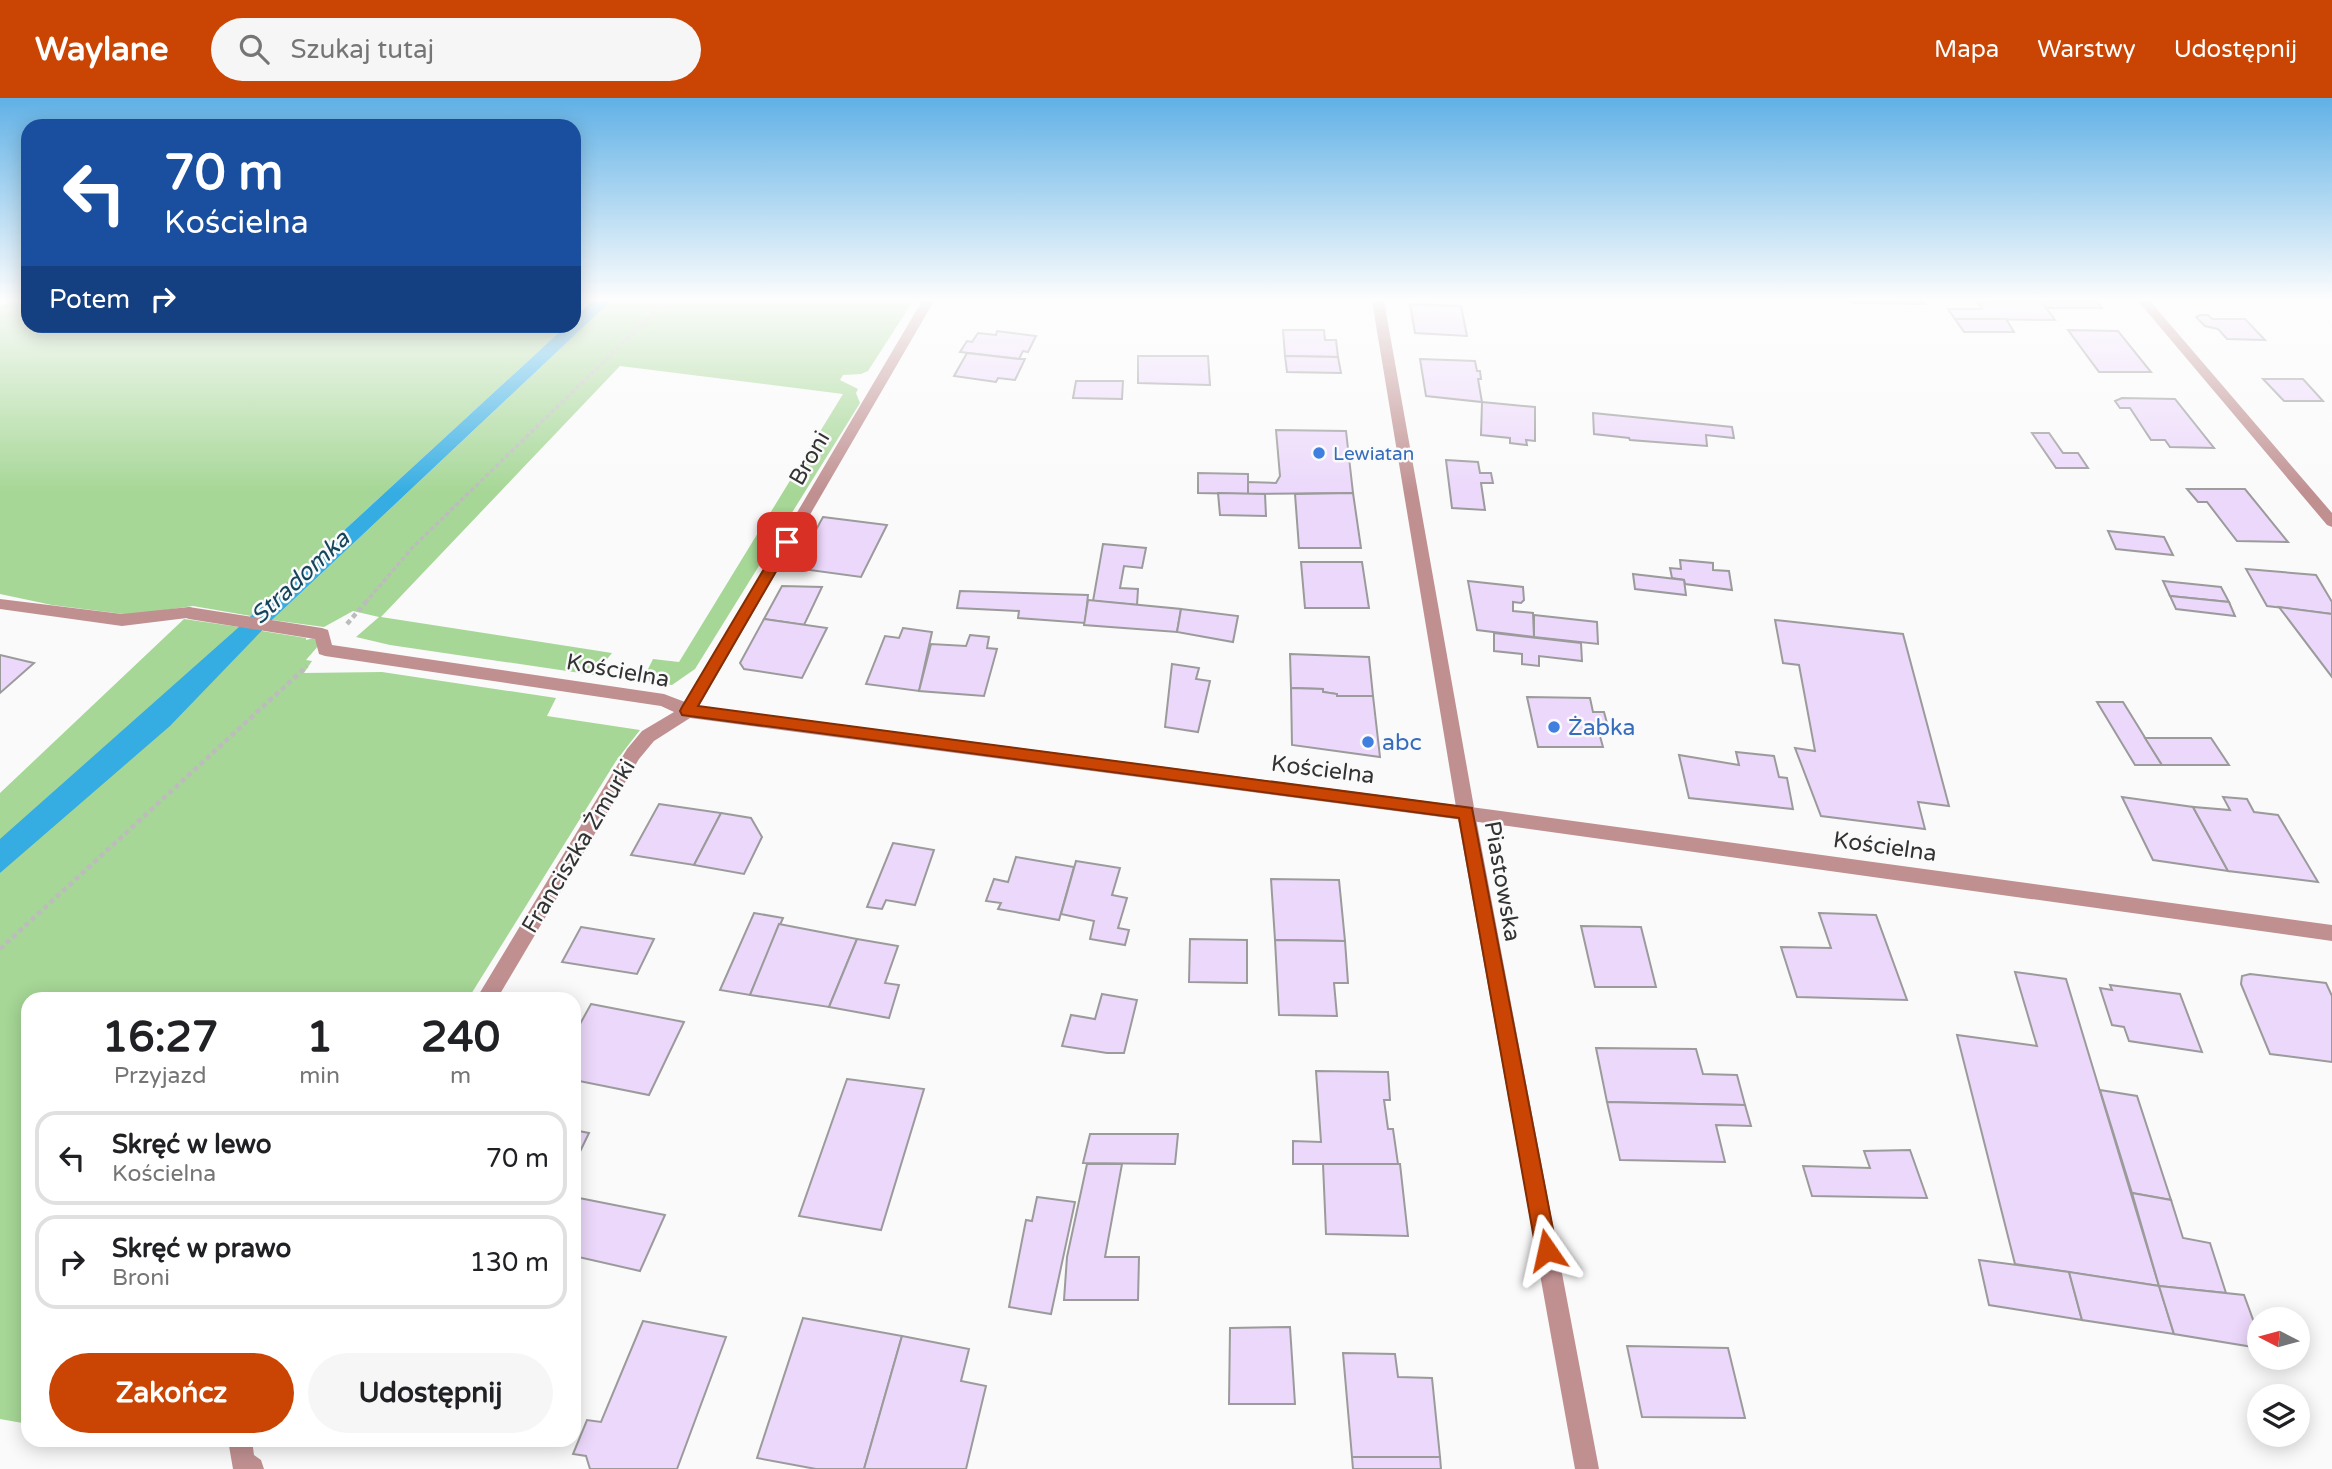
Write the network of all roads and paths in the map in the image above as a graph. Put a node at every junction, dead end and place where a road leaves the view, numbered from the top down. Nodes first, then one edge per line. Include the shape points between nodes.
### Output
1 (891, 365) edge
2 (1389, 365) edge
3 (2198, 365) edge
4 (2332, 522) edge
5 (0, 604) edge
6 (688, 711) junction
7 (1466, 813) junction
8 (2332, 933) edge
9 (490, 992) edge
10 (241, 1447) edge
11 (252, 1469) edge
12 (1587, 1469) edge

1 - 6 street, Broni
2 - 7 street, Piastowska
3 - 4 street
5 - 6 street, Kościelna via 122,620 189,613 322,634 325,650 664,700
6 - 7 street, Kościelna
6 - 9 street, Franciszka Żmurki via 648,736 633,754
7 - 8 street, Kościelna
7 - 12 street, Piastowska
10 - 11 street via 243,1462

